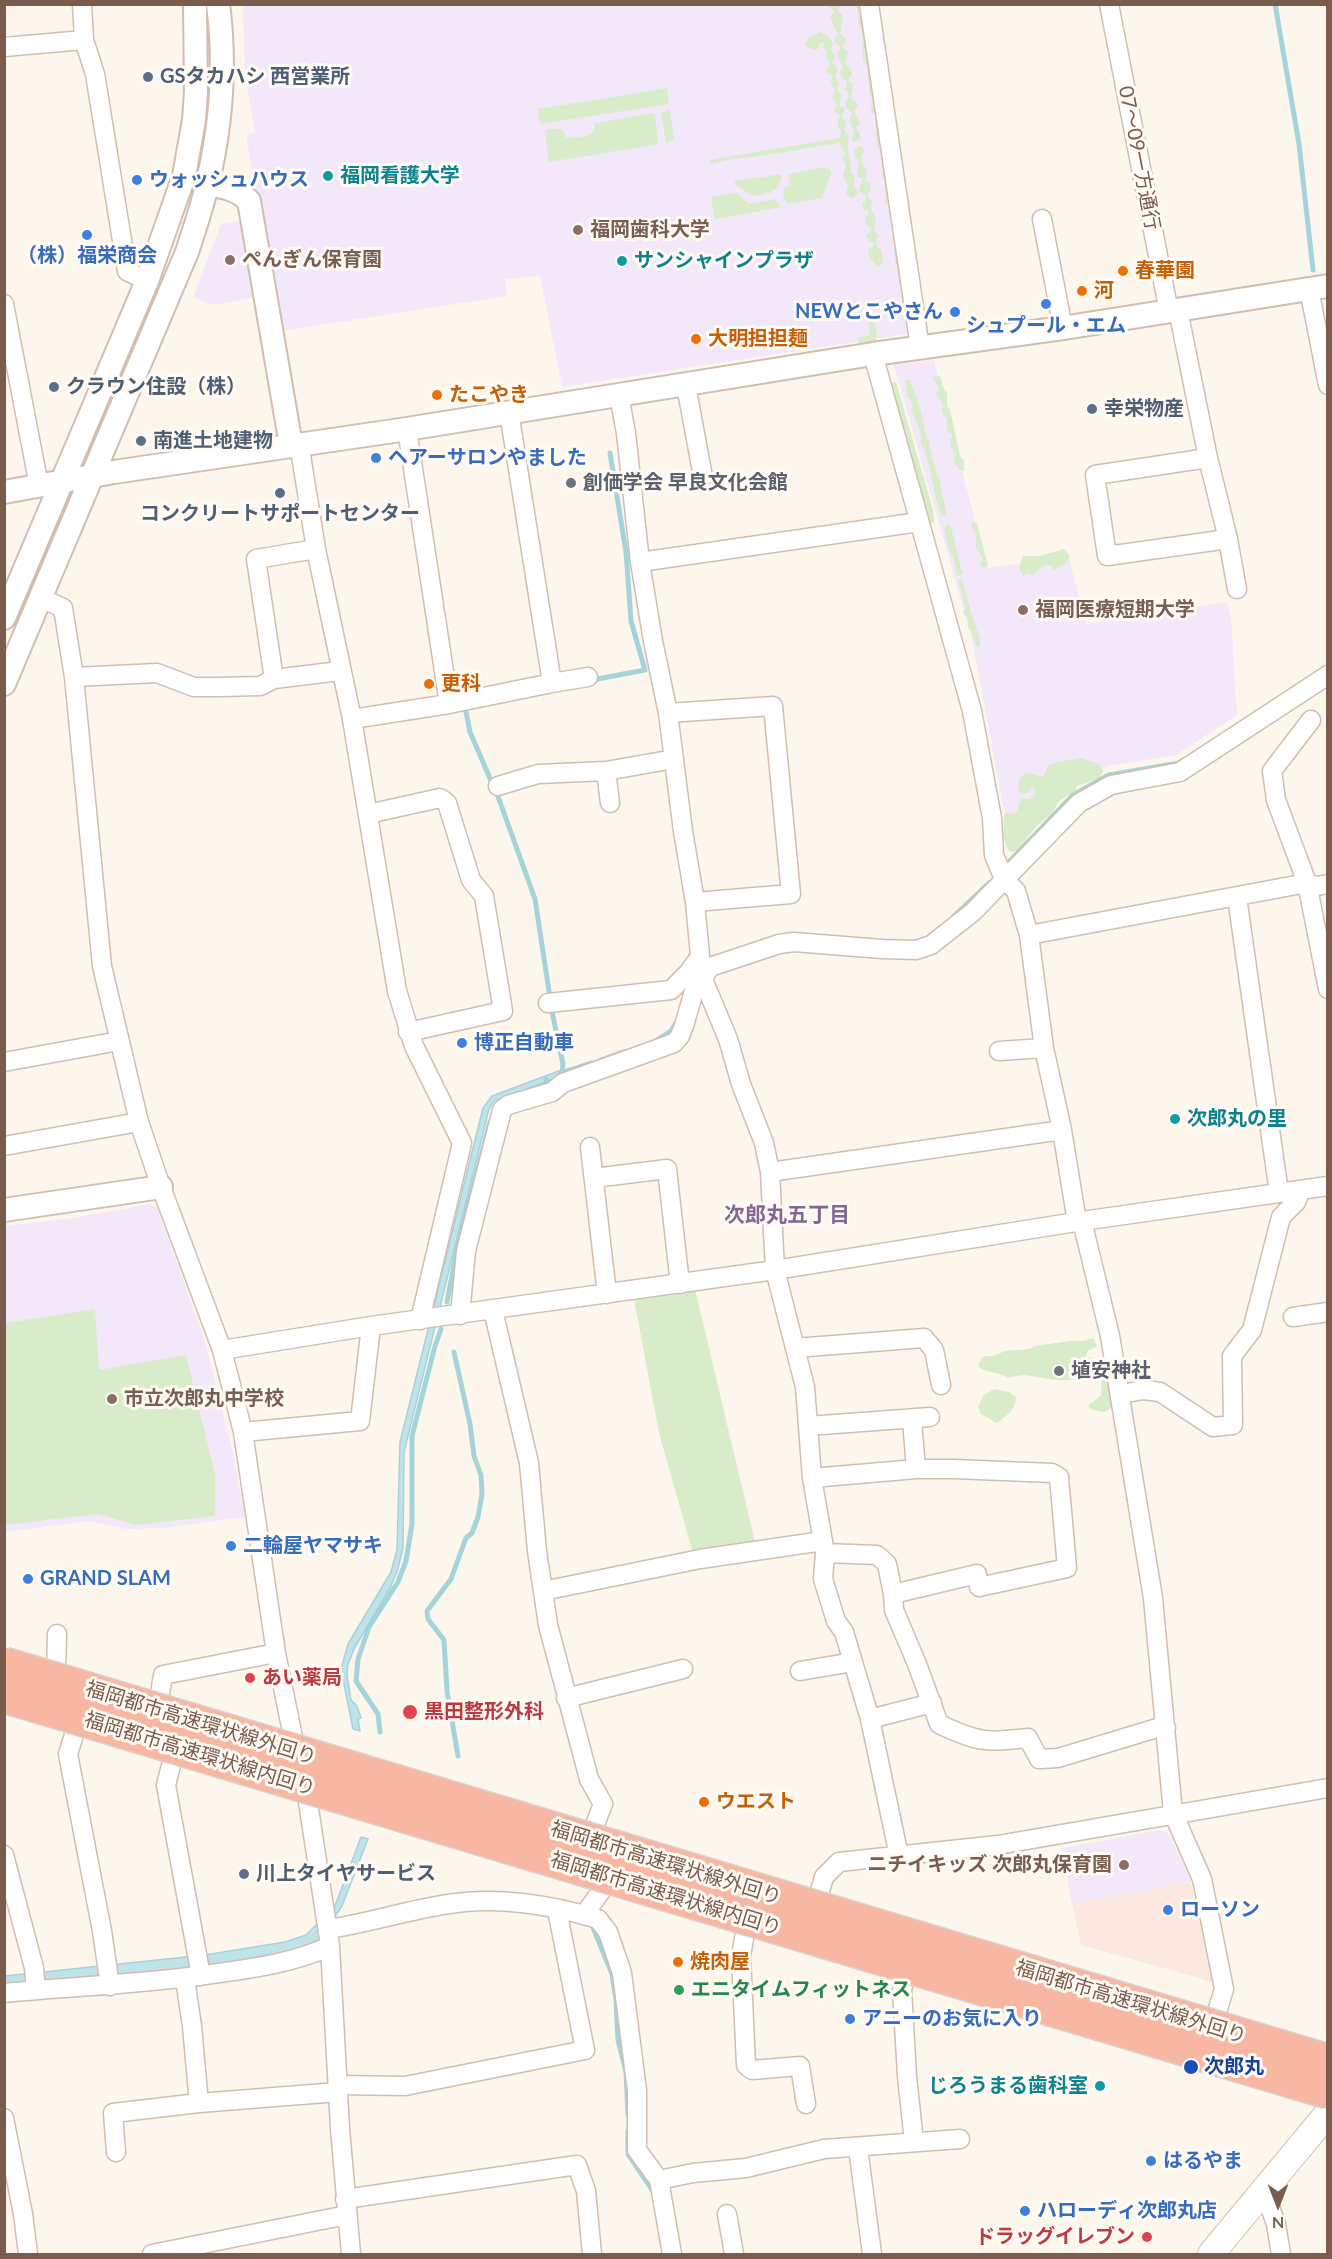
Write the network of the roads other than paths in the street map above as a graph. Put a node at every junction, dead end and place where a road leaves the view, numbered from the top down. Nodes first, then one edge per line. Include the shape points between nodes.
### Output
1 (82, 4) edge
2 (195, 4) edge
3 (218, 4) edge
4 (868, 4) edge
5 (1109, 4) edge
6 (84, 40) junction
7 (4, 48) edge
8 (207, 184) junction
9 (1042, 219) dead end
10 (147, 281) junction
11 (1318, 287) edge
12 (4, 304) edge
13 (1174, 311) junction
14 (1063, 328) junction
15 (920, 348) junction
16 (873, 354) junction
17 (10, 363) edge
18 (686, 385) junction
19 (1328, 385) edge
20 (619, 395) junction
21 (509, 412) junction
22 (407, 429) junction
23 (295, 444) junction
24 (1208, 458) junction
25 (92, 475) junction
26 (702, 477) dead end
27 (62, 480) junction
28 (39, 486) junction
29 (4, 492) edge
30 (919, 522) junction
31 (1228, 539) junction
32 (316, 549) junction
33 (640, 562) junction
34 (1237, 589) dead end
35 (41, 598) junction
36 (4, 618) edge
37 (340, 671) junction
38 (1328, 675) edge
39 (74, 677) junction
40 (588, 677) dead end
41 (274, 679) junction
42 (552, 683) junction
43 (4, 684) edge
44 (449, 704) junction
45 (668, 713) junction
46 (352, 719) junction
47 (1308, 733) dead end
48 (674, 759) junction
49 (606, 771) junction
50 (498, 786) dead end
51 (610, 803) dead end
52 (368, 814) junction
53 (1004, 879) junction
54 (1307, 884) junction
55 (1328, 884) edge
56 (1237, 897) junction
57 (695, 902) junction
58 (1029, 935) junction
59 (699, 958) junction
60 (1326, 969) edge
61 (702, 977) junction
62 (1328, 988) edge
63 (548, 1004) dead end
64 (408, 1032) junction
65 (119, 1041) junction
66 (1044, 1048) junction
67 (999, 1051) dead end
68 (4, 1062) edge
69 (140, 1122) junction
70 (1062, 1130) junction
71 (4, 1146) edge
72 (590, 1147) dead end
73 (770, 1172) junction
74 (594, 1178) junction
75 (1328, 1186) edge
76 (161, 1187) junction
77 (1300, 1190) junction
78 (1279, 1193) junction
79 (4, 1210) edge
80 (1080, 1221) junction
81 (775, 1270) junction
82 (680, 1284) junction
83 (608, 1294) junction
84 (493, 1310) junction
85 (1328, 1312) edge
86 (460, 1315) junction
87 (1293, 1317) dead end
88 (420, 1320) junction
89 (372, 1326) junction
90 (795, 1348) junction
91 (222, 1350) junction
92 (941, 1385) dead end
93 (1120, 1394) junction
94 (930, 1417) dead end
95 (912, 1420) junction
96 (808, 1426) junction
97 (243, 1432) junction
98 (916, 1469) junction
99 (812, 1478) junction
100 (824, 1547) junction
101 (543, 1591) junction
102 (893, 1594) junction
103 (57, 1634) dead end
104 (276, 1653) junction
105 (853, 1662) junction
106 (4, 1664) edge
107 (683, 1670) dead end
108 (800, 1671) dead end
109 (56, 1674) dead end
110 (4, 1696) edge
111 (566, 1698) junction
112 (932, 1703) junction
113 (158, 1706) dead end
114 (870, 1719) junction
115 (78, 1722) dead end
116 (1166, 1728) junction
117 (175, 1750) dead end
118 (1328, 1788) edge
119 (1173, 1813) junction
120 (590, 1837) dead end
121 (4, 1855) edge
122 (899, 1856) junction
123 (609, 1880) dead end
124 (816, 1905) dead end
125 (557, 1910) junction
126 (584, 1915) junction
127 (747, 1921) dead end
128 (329, 1937) junction
129 (908, 1970) dead end
130 (195, 1975) junction
131 (110, 1986) junction
132 (36, 1990) junction
133 (4, 1993) edge
134 (1213, 2025) dead end
135 (1328, 2061) edge
136 (338, 2089) junction
137 (1328, 2092) edge
138 (199, 2103) junction
139 (806, 2104) dead end
140 (1328, 2112) edge
141 (4, 2118) edge
142 (960, 2139) dead end
143 (914, 2142) junction
144 (858, 2148) junction
145 (116, 2152) dead end
146 (659, 2180) junction
147 (1264, 2190) junction
148 (346, 2207) junction
149 (727, 2214) dead end
150 (28, 2254) edge
151 (152, 2254) edge
152 (351, 2254) edge
153 (592, 2254) edge
154 (672, 2254) edge
155 (734, 2254) edge
156 (872, 2254) edge
157 (1211, 2254) edge
158 (1281, 2254) edge

1 - 6 street
2 - 10 street via 194,120 184,176
3 - 8 street via 221,94
4 - 15 street
5 - 13 street, 07～09一方通行
6 - 7 street
6 - 10 street via 95,74 127,271
8 - 23 street via 241,193 249,201
8 - 25 street via 187,252
9 - 14 street
10 - 27 street
11 - 13 street
11 - 19 street
12 - 17 street
13 - 14 street
13 - 24 street, 07～09一方通行
14 - 15 street
15 - 16 street
16 - 18 street
16 - 30 street
17 - 28 street
18 - 20 street
18 - 26 street
20 - 21 street
20 - 33 street
21 - 22 street
21 - 42 street
22 - 23 street
22 - 44 street
23 - 25 street
23 - 32 street
24 - 31 street, 07～09一方通行
24 - 31 street via 1095,475 1107,556
25 - 27 street
25 - 35 street
27 - 28 street
27 - 36 street
28 - 29 street
30 - 33 street
30 - 53 street via 972,711 992,818 994,855
31 - 34 street, 07～09一方通行
32 - 37 street
32 - 41 street via 256,559
33 - 45 street
35 - 39 street via 63,608
35 - 43 street
37 - 41 street
37 - 46 street
38 - 53 street via 1180,772 1111,785 1079,802
39 - 41 street via 157,673 194,687 260,686
39 - 65 street via 102,966
40 - 42 street
42 - 44 street
44 - 46 street
45 - 48 street
45 - 57 street via 773,706 791,894
46 - 52 street
47 - 54 street via 1272,771 1276,800
48 - 49 street
48 - 57 street
49 - 50 street via 538,774
49 - 51 street
52 - 64 street via 397,991
52 - 64 street via 440,798 447,803 471,880 484,896 503,1011
53 - 58 street via 1016,891
53 - 61 street via 973,912 931,945 916,950 794,942 730,959 710,967
54 - 55 street
54 - 56 street
54 - 60 street
56 - 58 street
56 - 78 street
57 - 59 street
58 - 66 street
59 - 61 street
59 - 63 street via 671,990
60 - 62 street
61 - 73 street via 728,1039 764,1143
61 - 86 street via 674,1043 563,1083 552,1092 502,1110 466,1251
64 - 88 street via 462,1143
65 - 68 street
65 - 69 street
66 - 67 street
66 - 70 street
69 - 71 street
69 - 76 street
70 - 73 street
70 - 80 street
72 - 74 street
73 - 81 street
74 - 82 street via 667,1169
74 - 83 street
75 - 77 street
76 - 79 street
76 - 91 street
77 - 78 street
77 - 93 street via 1296,1202 1281,1217 1252,1330 1232,1356 1233,1425 1213,1427 1160,1392
78 - 80 street
80 - 81 street
80 - 93 street via 1108,1325
81 - 82 street
81 - 90 street
82 - 83 street
83 - 84 street
84 - 86 street
84 - 101 street via 529,1463
85 - 87 street
86 - 88 street
88 - 89 street
89 - 91 street
89 - 97 street via 360,1421
90 - 92 street via 924,1338 934,1350
90 - 96 street via 805,1387
91 - 97 street
93 - 116 street via 1153,1598
94 - 95 street
95 - 96 street
95 - 98 street
96 - 99 street
97 - 104 street
98 - 99 street
98 - 102 street via 1052,1473 1059,1477 1066,1568 979,1587 977,1574
99 - 100 street
100 - 101 street via 700,1559
100 - 102 street via 877,1555 886,1564
100 - 105 street via 823,1579
101 - 111 street
102 - 112 street via 894,1610
103 - 109 street
104 - 113 street via 163,1675
104 - 128 street via 306,1790
105 - 108 street
105 - 114 street
106 - 135 highway, 福岡都市高速環状線外回り, bridge
107 - 111 street
110 - 137 highway, 福岡都市高速環状線内回り, bridge
111 - 120 street via 589,1779 603,1804
112 - 114 street
112 - 116 street via 939,1724 972,1739 998,1742 1028,1738 1039,1759 1058,1758
114 - 122 street
115 - 131 street via 68,1754
116 - 119 street
117 - 130 street via 166,1785 196,1949
118 - 119 street
119 - 122 street via 1009,1844
119 - 134 street via 1202,1879 1224,1989
121 - 132 street via 34,1968
122 - 124 street via 839,1862 824,1877
123 - 126 street
125 - 126 street
125 - 128 street via 475,1901 450,1904
125 - 136 street via 585,2049 405,2086
126 - 146 street via 598,1919 608,1932 622,1973 637,2091 638,2150
127 - 139 street via 741,1956 746,2065 752,2070 800,2066
128 - 130 street via 296,1958
128 - 136 street
129 - 143 street via 902,1990
130 - 131 street
130 - 138 street via 192,2026
131 - 132 street
132 - 133 street
136 - 138 street
136 - 148 street
138 - 145 street via 113,2113
140 - 147 main road
141 - 150 street
142 - 143 street
143 - 144 street
144 - 146 street via 824,2149 746,2168
144 - 156 street
146 - 154 street
147 - 157 main road
147 - 158 street
148 - 151 street
148 - 152 street
148 - 153 street via 577,2165 586,2191
149 - 155 street

